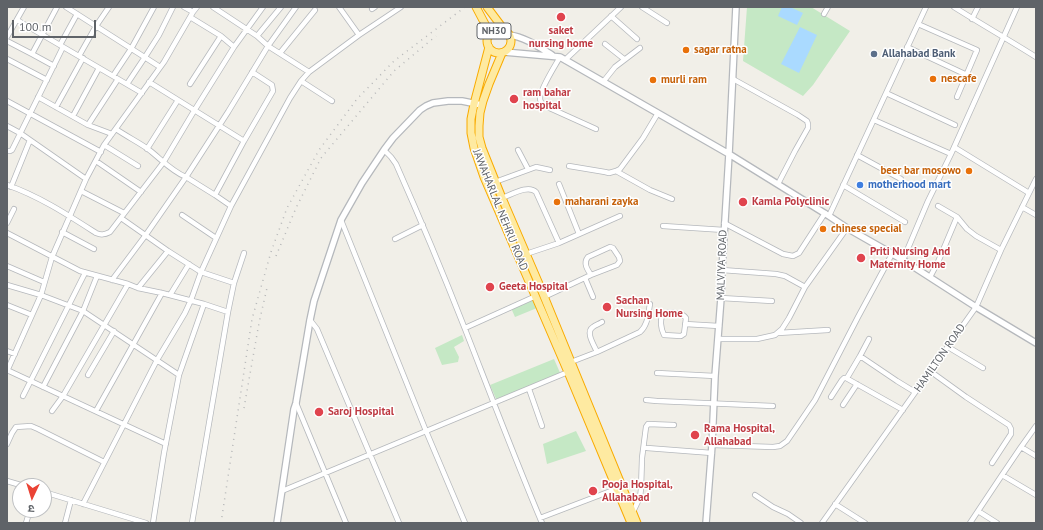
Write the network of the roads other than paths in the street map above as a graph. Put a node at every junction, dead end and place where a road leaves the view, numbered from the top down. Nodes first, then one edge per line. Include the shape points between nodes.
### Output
1 (24, 7) edge
2 (57, 7) edge
3 (66, 7) edge
4 (109, 7) edge
5 (154, 7) edge
6 (173, 7) edge
7 (184, 7) edge
8 (198, 7) edge
9 (213, 7) edge
10 (263, 7) edge
11 (281, 7) edge
12 (296, 7) edge
13 (339, 7) edge
14 (401, 7) edge
15 (476, 7) edge
16 (487, 7) edge
17 (621, 7) edge
18 (642, 7) edge
19 (736, 7) edge
20 (828, 7) edge
21 (926, 7) edge
22 (954, 7) edge
23 (978, 7) edge
24 (1017, 7) edge
25 (315, 10) dead end
26 (193, 12) junction
27 (77, 14) junction
28 (824, 14) dead end
29 (611, 16) junction
30 (190, 17) junction
31 (972, 19) junction
32 (17, 20) junction
33 (666, 23) dead end
34 (918, 24) junction
35 (96, 26) junction
36 (247, 29) junction
37 (507, 33) junction
38 (42, 35) junction
39 (359, 35) junction
40 (221, 36) junction
41 (257, 36) junction
42 (488, 36) junction
43 (7, 37) edge
44 (1004, 37) junction
45 (637, 39) dead end
46 (7, 41) edge
47 (605, 44) dead end
48 (62, 46) junction
49 (268, 46) junction
50 (234, 47) junction
51 (489, 47) junction
52 (907, 47) junction
53 (640, 48) dead end
54 (131, 49) junction
55 (503, 52) junction
56 (280, 53) junction
57 (32, 54) junction
58 (81, 57) junction
59 (1036, 57) edge
60 (145, 58) junction
61 (560, 58) junction
62 (7, 60) edge
63 (624, 60) junction
64 (54, 66) junction
65 (160, 67) junction
66 (99, 68) junction
67 (252, 72) junction
68 (309, 72) junction
69 (967, 75) junction
70 (116, 77) junction
71 (733, 79) junction
72 (47, 80) junction
73 (301, 81) junction
74 (149, 82) junction
75 (603, 82) junction
76 (127, 84) junction
77 (190, 84) dead end
78 (142, 93) junction
79 (886, 93) junction
80 (38, 97) junction
81 (957, 97) dead end
82 (7, 100) edge
83 (178, 100) junction
84 (332, 101) dead end
85 (474, 104) junction
86 (482, 105) junction
87 (56, 107) junction
88 (194, 111) junction
89 (31, 113) junction
90 (658, 113) junction
91 (73, 116) junction
92 (874, 120) junction
93 (88, 125) junction
94 (219, 125) junction
95 (954, 125) dead end
96 (7, 126) edge
97 (116, 129) junction
98 (596, 129) dead end
99 (20, 133) junction
100 (112, 134) junction
101 (30, 140) junction
102 (244, 141) junction
103 (104, 145) junction
104 (954, 147) junction
105 (147, 149) junction
106 (7, 150) edge
107 (384, 150) junction
108 (518, 150) dead end
109 (101, 152) junction
110 (729, 154) junction
111 (951, 154) junction
112 (857, 155) junction
113 (96, 161) junction
114 (163, 163) junction
115 (138, 166) dead end
116 (568, 166) dead end
117 (528, 169) junction
118 (550, 170) dead end
119 (616, 171) junction
120 (186, 177) junction
121 (86, 179) junction
122 (901, 179) dead end
123 (1036, 180) edge
124 (495, 182) junction
125 (559, 184) dead end
126 (778, 184) junction
127 (843, 185) junction
128 (9, 186) edge
129 (80, 191) junction
130 (141, 192) junction
131 (1029, 193) junction
132 (215, 195) junction
133 (502, 198) junction
134 (672, 199) dead end
135 (231, 206) junction
136 (938, 206) dead end
137 (1022, 208) junction
138 (14, 209) dead end
139 (827, 214) junction
140 (182, 215) dead end
141 (1036, 215) edge
142 (69, 216) junction
143 (123, 216) junction
144 (620, 216) dead end
145 (957, 217) junction
146 (341, 220) junction
147 (905, 222) dead end
148 (7, 223) edge
149 (724, 223) junction
150 (423, 225) junction
151 (662, 226) dead end
152 (847, 228) junction
153 (724, 230) junction
154 (62, 232) junction
155 (7, 233) edge
156 (579, 234) junction
157 (145, 236) junction
158 (216, 238) junction
159 (395, 239) dead end
160 (559, 243) junction
161 (94, 249) dead end
162 (1001, 250) junction
163 (168, 252) junction
164 (244, 253) dead end
165 (526, 254) junction
166 (892, 254) junction
167 (52, 257) junction
168 (903, 260) junction
169 (190, 264) junction
170 (7, 266) edge
171 (722, 270) junction
172 (201, 272) junction
173 (85, 273) junction
174 (591, 275) junction
175 (98, 276) junction
176 (930, 277) junction
177 (585, 278) junction
178 (112, 280) junction
179 (44, 282) junction
180 (234, 283) junction
181 (128, 284) junction
182 (7, 285) edge
183 (805, 287) junction
184 (138, 288) junction
185 (162, 293) junction
186 (170, 295) junction
187 (41, 296) junction
188 (536, 296) junction
189 (544, 297) junction
190 (593, 297) dead end
191 (721, 298) junction
192 (191, 300) junction
193 (772, 301) dead end
194 (204, 304) junction
195 (650, 304) dead end
196 (7, 305) edge
197 (68, 306) junction
198 (976, 307) junction
199 (83, 311) junction
200 (228, 312) junction
201 (32, 314) junction
202 (310, 320) junction
203 (602, 322) dead end
204 (685, 324) junction
205 (104, 325) junction
206 (719, 326) junction
207 (464, 328) junction
208 (828, 330) dead end
209 (114, 331) junction
210 (778, 333) junction
211 (718, 339) junction
212 (869, 339) dead end
213 (1036, 343) edge
214 (133, 344) junction
215 (948, 347) junction
216 (7, 350) edge
217 (597, 352) junction
218 (15, 354) junction
219 (860, 356) junction
220 (156, 360) junction
221 (571, 362) junction
222 (983, 368) dead end
223 (7, 370) edge
224 (930, 371) junction
225 (568, 372) junction
226 (657, 373) dead end
227 (88, 375) dead end
228 (179, 375) junction
229 (715, 376) junction
230 (848, 378) junction
231 (31, 381) junction
232 (857, 384) junction
233 (44, 387) junction
234 (529, 389) junction
235 (916, 392) junction
236 (23, 396) dead end
237 (63, 396) junction
238 (831, 397) dead end
239 (646, 400) dead end
240 (296, 402) junction
241 (494, 404) junction
242 (714, 404) junction
243 (843, 405) dead end
244 (772, 406) dead end
245 (903, 410) junction
246 (52, 411) dead end
247 (96, 411) junction
248 (124, 424) junction
249 (674, 425) dead end
250 (542, 426) dead end
251 (1036, 426) edge
252 (426, 431) junction
253 (7, 444) edge
254 (166, 444) junction
255 (712, 445) junction
256 (1021, 447) junction
257 (647, 448) dead end
258 (712, 453) junction
259 (370, 455) junction
260 (1036, 456) edge
261 (104, 462) junction
262 (992, 463) dead end
263 (325, 473) junction
264 (1002, 475) junction
265 (616, 489) junction
266 (282, 491) junction
267 (52, 494) edge
268 (755, 495) dead end
269 (1036, 495) edge
270 (71, 500) junction
271 (83, 504) junction
272 (835, 504) junction
273 (978, 511) junction
274 (632, 514) junction
275 (278, 515) junction
276 (541, 521) edge
277 (823, 521) edge
278 (65, 523) edge
279 (146, 523) edge
280 (153, 523) edge
281 (192, 523) edge
282 (277, 523) edge
283 (282, 523) edge
284 (346, 523) edge
285 (399, 523) edge
286 (465, 523) edge
287 (631, 523) edge
288 (636, 523) edge
289 (706, 523) edge
290 (801, 523) edge
291 (829, 523) edge
292 (865, 523) edge
293 (970, 523) edge
294 (997, 523) edge

1 - 32 street
2 - 38 street
3 - 27 street
4 - 35 street
5 - 54 street
6 - 60 street
7 - 26 street
8 - 26 street
9 - 36 street
10 - 36 street
11 - 41 street
12 - 49 street
13 - 39 street
14 - 39 street
15 - 42 highway, JAWAHARLAL NEHRU ROAD / NH30
16 - 37 highway, NH30
17 - 29 street
18 - 33 street
19 - 71 street, MALVIYA ROAD
20 - 28 street
21 - 34 street
22 - 31 street
23 - 31 street
24 - 44 street
25 - 56 street
26 - 30 street
27 - 35 street
27 - 48 street
29 - 45 street
29 - 61 street
30 - 40 street
30 - 65 street
31 - 44 street
32 - 38 street
32 - 43 street
34 - 52 street
34 - 69 street via 977,50
35 - 54 street
35 - 58 street
36 - 41 street
36 - 50 street
37 - 42 highway, NH30 via 500,30
37 - 55 highway, JAWAHARLAL NEHRU ROAD / NH30 via 511,43
37 - 61 street via 523,38
38 - 48 street
38 - 57 street
39 - 68 street
40 - 50 street
40 - 77 street
41 - 49 street
42 - 51 highway, JAWAHARLAL NEHRU ROAD / NH30
44 - 59 street
44 - 104 street
46 - 57 street
47 - 63 street
48 - 58 street
48 - 64 street
49 - 56 street
49 - 67 street
50 - 88 street
51 - 55 highway, NH30 via 493,51
51 - 85 highway, JAWAHARLAL NEHRU ROAD / NH30
52 - 69 street
52 - 79 street
53 - 63 street
54 - 60 street
54 - 70 street
55 - 61 street
55 - 86 highway, JAWAHARLAL NEHRU ROAD / NH30
56 - 68 street
57 - 64 street
58 - 66 street
58 - 87 street
60 - 65 street
60 - 76 street
61 - 75 street
61 - 98 street via 541,92 542,103
62 - 72 street
63 - 75 street
64 - 72 street
65 - 74 street
66 - 70 street
66 - 91 street
67 - 94 street
67 - 102 street via 272,85 273,91
68 - 73 street
69 - 81 street
70 - 76 street
70 - 93 street
71 - 110 street, MALVIYA ROAD
71 - 126 street via 807,121 807,131
72 - 80 street
73 - 84 street
73 - 135 street
74 - 78 street
74 - 83 street
75 - 90 street
76 - 78 street
78 - 97 street
79 - 92 street
79 - 95 street
80 - 87 street
80 - 89 street
82 - 89 street
83 - 88 street
83 - 105 street
85 - 86 street
85 - 107 street via 462,101 433,103 420,110
85 - 188 highway, JAWAHARLAL NEHRU ROAD / NH30 via 471,132 477,158
86 - 124 highway, JAWAHARLAL NEHRU ROAD / NH30 via 479,137
87 - 91 street
88 - 94 street
88 - 114 street
89 - 99 street
89 - 109 street
90 - 110 street
90 - 119 street via 643,138
91 - 93 street
92 - 111 street
92 - 112 street
93 - 100 street
94 - 102 street
94 - 120 street
96 - 99 street
97 - 100 street
97 - 105 street
99 - 101 street
99 - 106 street via 12,151
100 - 103 street
101 - 121 street
101 - 128 street
102 - 132 street
103 - 109 street
103 - 115 street
104 - 111 street
104 - 131 street
105 - 114 street
107 - 146 street
107 - 150 street via 396,164
108 - 117 street
109 - 113 street
110 - 126 street
110 - 149 street, MALVIYA ROAD
111 - 168 street
112 - 122 street
112 - 127 street
113 - 121 street
113 - 130 street
114 - 120 street
114 - 130 street
116 - 119 street via 609,173
117 - 118 street via 536,167
117 - 124 street
119 - 134 street
120 - 132 street
120 - 157 street
121 - 129 street
123 - 131 street, HAMILTON ROAD
124 - 133 highway, JAWAHARLAL NEHRU ROAD / NH30
125 - 156 street
126 - 139 street
127 - 139 street
127 - 147 street
128 - 142 street
129 - 142 street
129 - 143 street
130 - 143 street
131 - 137 street, HAMILTON ROAD
132 - 135 street
133 - 160 street via 533,189
133 - 165 highway, JAWAHARLAL NEHRU ROAD / NH30
135 - 158 street
136 - 145 street
137 - 141 street
137 - 162 street, HAMILTON ROAD
138 - 148 street
139 - 149 street via 800,253 793,256 783,254
139 - 152 street
140 - 158 street
142 - 143 street via 96,233 105,235
142 - 154 street
143 - 157 street
144 - 156 street
145 - 162 street via 976,236
145 - 176 street
146 - 202 street
146 - 252 street
149 - 153 street, MALVIYA ROAD
150 - 159 street
150 - 207 street
151 - 153 street
152 - 166 street
152 - 183 street
153 - 171 street, MALVIYA ROAD
154 - 161 street
154 - 167 street
155 - 167 street
156 - 160 street
157 - 163 street
157 - 178 street
158 - 172 street
160 - 165 street
162 - 198 street, HAMILTON ROAD
163 - 169 street
163 - 184 street
164 - 180 street
165 - 189 highway, JAWAHARLAL NEHRU ROAD / NH30
166 - 168 street
166 - 255 street via 815,400 787,441 773,447
167 - 173 street
167 - 179 street
168 - 176 street
169 - 172 street
169 - 186 street
170 - 179 street
171 - 183 street via 776,274
171 - 191 street, MALVIYA ROAD
172 - 180 street
172 - 192 street
173 - 175 street
173 - 197 street
174 - 174 street via 619,263 619,257 613,248 610,247 586,259 585,264
174 - 177 street
175 - 178 street
175 - 199 street
176 - 198 street
177 - 189 street
177 - 190 street
178 - 181 street
179 - 187 street
180 - 200 street
181 - 184 street
181 - 205 street
182 - 187 street
183 - 210 street
184 - 185 street
185 - 186 street
185 - 214 street
186 - 192 street
187 - 197 street
187 - 201 street
188 - 207 street
188 - 225 highway, JAWAHARLAL NEHRU ROAD / NH30
189 - 221 highway, JAWAHARLAL NEHRU ROAD / NH30
191 - 193 street
191 - 206 street, MALVIYA ROAD
192 - 194 street
192 - 220 street
194 - 200 street
194 - 228 street
195 - 217 street via 644,329
196 - 201 street
197 - 199 street
197 - 231 street
198 - 213 street
198 - 215 street, HAMILTON ROAD
199 - 205 street
199 - 233 street
200 - 281 street
201 - 218 street
202 - 240 street
202 - 259 street via 317,329
203 - 217 street via 590,330
204 - 204 street via 683,335 665,335 662,331 661,318 664,313 680,313 685,316
204 - 206 street
205 - 209 street
205 - 237 street
206 - 211 street, MALVIYA ROAD
207 - 241 street
208 - 210 street
209 - 214 street
209 - 227 street
210 - 211 street via 757,340
211 - 229 street, MALVIYA ROAD
212 - 219 street
214 - 220 street
214 - 247 street
215 - 222 street
215 - 224 street, HAMILTON ROAD
216 - 218 street
217 - 221 street
218 - 223 street
219 - 230 street
219 - 235 street
220 - 228 street
220 - 248 street
221 - 274 highway, JAWAHARLAL NEHRU ROAD / NH30
223 - 231 street
224 - 235 street, HAMILTON ROAD
224 - 262 street via 1009,425 1012,434
225 - 234 street
225 - 265 highway, JAWAHARLAL NEHRU ROAD / NH30
226 - 229 street
228 - 254 street
229 - 242 street, MALVIYA ROAD
230 - 232 street
230 - 238 street via 842,380
231 - 233 street
231 - 236 street
232 - 243 street
232 - 245 street
233 - 237 street
234 - 241 street
234 - 250 street
235 - 245 street, HAMILTON ROAD
237 - 246 street
237 - 247 street
239 - 242 street
240 - 263 street
240 - 266 street
241 - 252 street
241 - 276 street
242 - 244 street
242 - 255 street, MALVIYA ROAD
245 - 272 street, HAMILTON ROAD
247 - 248 street
248 - 254 street
248 - 261 street
249 - 274 street via 648,424 646,427 640,497
251 - 256 street
252 - 259 street
252 - 286 street
253 - 261 street via 16,427 31,426
254 - 280 street
255 - 258 street, MALVIYA ROAD
256 - 260 street
256 - 264 street
257 - 258 street
258 - 289 street, MALVIYA ROAD
259 - 263 street
259 - 285 street
261 - 271 street
263 - 266 street
263 - 284 street
264 - 269 street
264 - 273 street
265 - 276 street
265 - 287 highway, JAWAHARLAL NEHRU ROAD / NH30
266 - 275 street
267 - 270 street
268 - 290 street
270 - 271 street
270 - 278 street
271 - 279 street
272 - 277 street, HAMILTON ROAD
272 - 292 street
273 - 293 street
273 - 294 street
274 - 288 highway, JAWAHARLAL NEHRU ROAD / NH30
275 - 282 street
275 - 283 street
277 - 291 street

